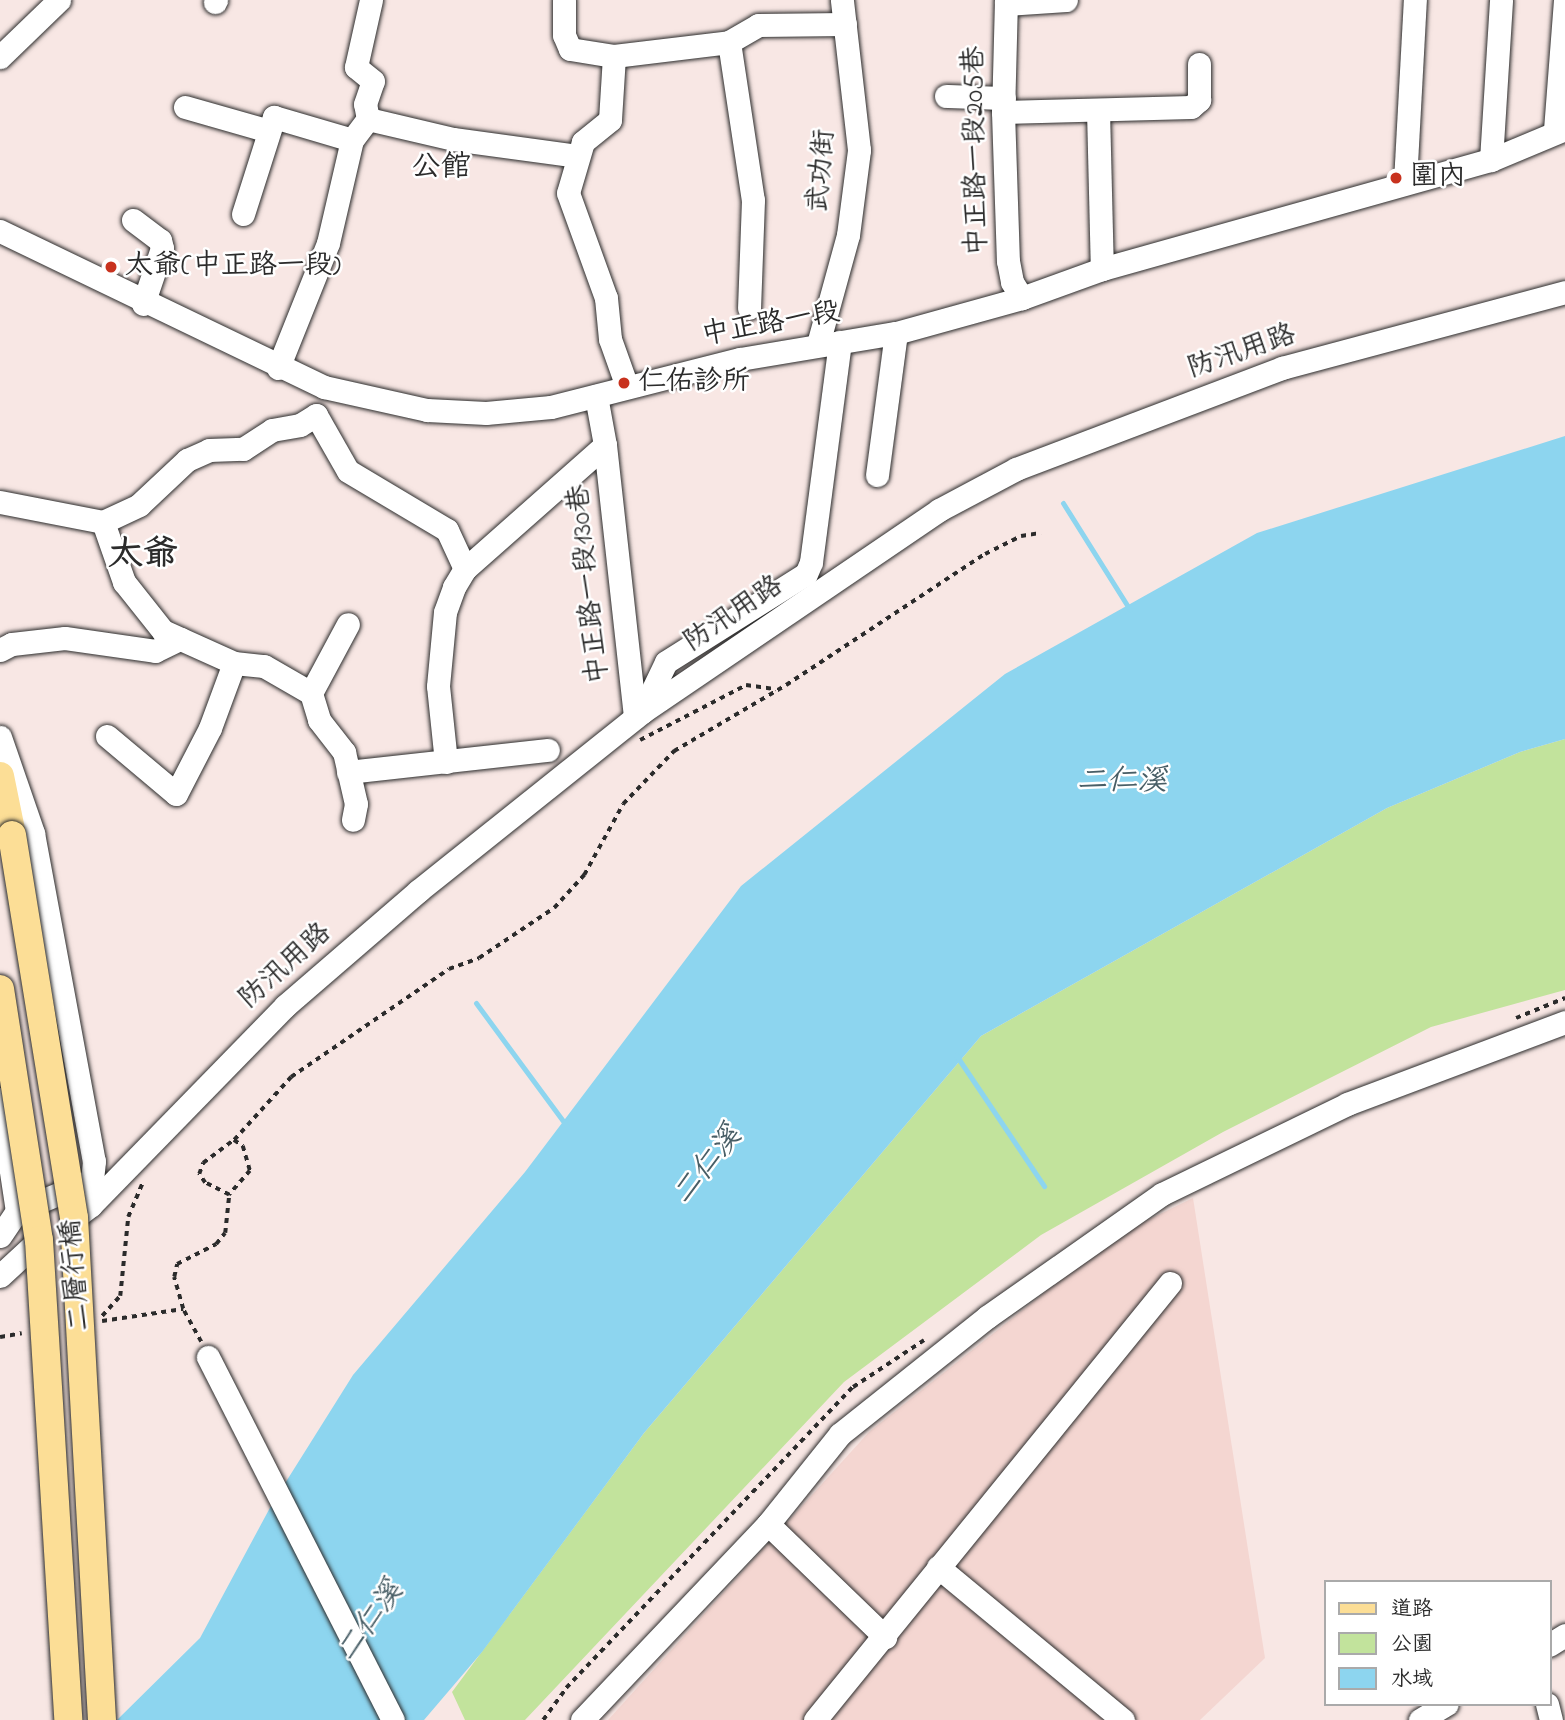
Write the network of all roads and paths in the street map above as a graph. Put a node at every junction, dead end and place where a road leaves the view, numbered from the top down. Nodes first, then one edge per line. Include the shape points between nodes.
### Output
1 (59, 0) edge
2 (371, 0) edge
3 (564, 0) edge
4 (842, 0) edge
5 (1066, 0) edge
6 (1415, 0) edge
7 (1501, 0) edge
8 (1565, 1) edge
9 (1006, 2) edge
10 (845, 24) junction
11 (729, 42) junction
12 (614, 56) junction
13 (0, 57) edge
14 (1199, 64) dead end
15 (946, 96) dead end
16 (1003, 105) junction
17 (185, 107) dead end
18 (1098, 110) junction
19 (368, 119) junction
20 (1560, 130) edge
21 (269, 131) junction
22 (352, 140) junction
23 (577, 156) junction
24 (1491, 160) junction
25 (1405, 182) junction
26 (243, 214) dead end
27 (133, 220) dead end
28 (0, 231) edge
29 (1102, 269) junction
30 (1565, 292) edge
31 (1022, 298) junction
32 (143, 304) junction
33 (749, 308) dead end
34 (896, 333) junction
35 (829, 343) junction
36 (278, 368) junction
37 (626, 384) junction
38 (324, 387) junction
39 (596, 396) junction
40 (316, 415) junction
41 (605, 445) junction
42 (877, 475) dead end
43 (0, 502) edge
44 (103, 522) junction
45 (1041, 533) dead end
46 (465, 569) junction
47 (348, 624) dead end
48 (180, 639) junction
49 (0, 650) edge
50 (234, 663) junction
51 (778, 689) junction
52 (312, 693) junction
53 (632, 719) junction
54 (107, 736) dead end
55 (0, 737) edge
56 (548, 750) dead end
57 (446, 762) junction
58 (348, 772) junction
59 (0, 776) edge
60 (353, 820) dead end
61 (0, 989) edge
62 (1565, 1022) edge
63 (0, 1099) edge
64 (234, 1140) junction
65 (151, 1171) dead end
66 (229, 1195) junction
67 (17, 1211) junction
68 (74, 1217) junction
69 (0, 1236) edge
70 (39, 1240) junction
71 (0, 1276) edge
72 (1170, 1283) dead end
73 (92, 1323) dead end
74 (208, 1357) joint
75 (768, 1524) junction
76 (937, 1567) junction
77 (886, 1637) junction
78 (1444, 1706) edge
79 (68, 1720) edge
80 (102, 1720) edge
81 (393, 1720) edge
82 (582, 1720) edge
83 (815, 1720) edge
84 (1123, 1720) edge
85 (1420, 1720) edge

1 - 13 street
2 - 19 street via 356,67 373,81 365,104
3 - 12 street via 564,35 570,49
4 - 10 street, 武功街
5 - 9 street
6 - 25 street
7 - 24 street
8 - 20 street
9 - 16 street, 中正路一段205巷
10 - 11 street via 758,25
10 - 35 street, 武功街 via 859,150
11 - 12 street
11 - 33 street via 753,200
12 - 23 street via 610,120 583,142
14 - 18 street via 1196,106
15 - 16 street
16 - 18 street
16 - 31 street, 中正路一段205巷 via 1007,261
17 - 21 street
18 - 29 street
19 - 22 street
19 - 23 street via 491,146
20 - 24 street, 中正路一段
21 - 22 street via 274,117
21 - 26 street
22 - 36 street via 328,243
23 - 37 street via 568,193 606,298 610,339
24 - 25 street, 中正路一段
25 - 29 street, 中正路一段
27 - 32 street via 160,240 162,248
28 - 32 street, 中正路一段
29 - 31 street, 中正路一段
30 - 53 street, 防汛用路 via 1282,368 1016,469 939,510
31 - 34 street, 中正路一段
32 - 36 street, 中正路一段
34 - 35 street, 中正路一段
34 - 42 street
35 - 37 street, 中正路一段
35 - 53 street, 武功街 via 811,562 806,574 666,662
36 - 38 street, 中正路一段
37 - 39 street, 中正路一段
38 - 39 street, 中正路一段 via 427,410 486,413 551,407
38 - 40 street
39 - 41 street, 中正路一段130巷
40 - 44 street via 300,425 272,430 243,449 209,450 198,455 139,505
40 - 46 street via 348,471 447,530
41 - 46 street, 中正路一段130巷
41 - 53 street, 中正路一段130巷
43 - 44 street
44 - 48 street via 124,582 163,631
45 - 51 path via 1021,536 985,554
46 - 57 street, 中正路一段130巷 via 445,612 438,686
47 - 52 street
48 - 49 street via 155,651 71,638 12,644
48 - 50 street
50 - 52 street via 264,666
50 - 54 street via 210,728 176,794
51 - 53 path via 746,685 635,743
51 - 64 path via 674,751 623,804 584,875 554,908 478,958 449,969 291,1077
52 - 58 street via 319,720 344,752
53 - 68 street, 防汛用路 via 418,891 285,1006 91,1205
55 - 67 street via 33,833 94,1161 92,1180
56 - 57 street
57 - 58 street
58 - 60 street via 356,804
59 - 68 main road, 二層行橋, bridge
61 - 70 main road, 二層行橋, bridge
62 - 75 street via 1347,1104 1162,1194 987,1317 840,1434
63 - 67 street
64 - 66 path via 243,1146 250,1171
64 - 66 path via 223,1143 199,1174 205,1183
65 - 73 path via 137,1191 128,1217 120,1296 112,1310
66 - 74 path via 225,1233 216,1244 177,1264 174,1277 183,1309
67 - 69 street
68 - 80 main road, 二層行橋, bridge
70 - 71 street
70 - 79 main road, 二層行橋, bridge
72 - 76 street
74 - 81 street
75 - 77 street
75 - 82 street
76 - 77 street
76 - 84 street
77 - 83 street
78 - 85 street

